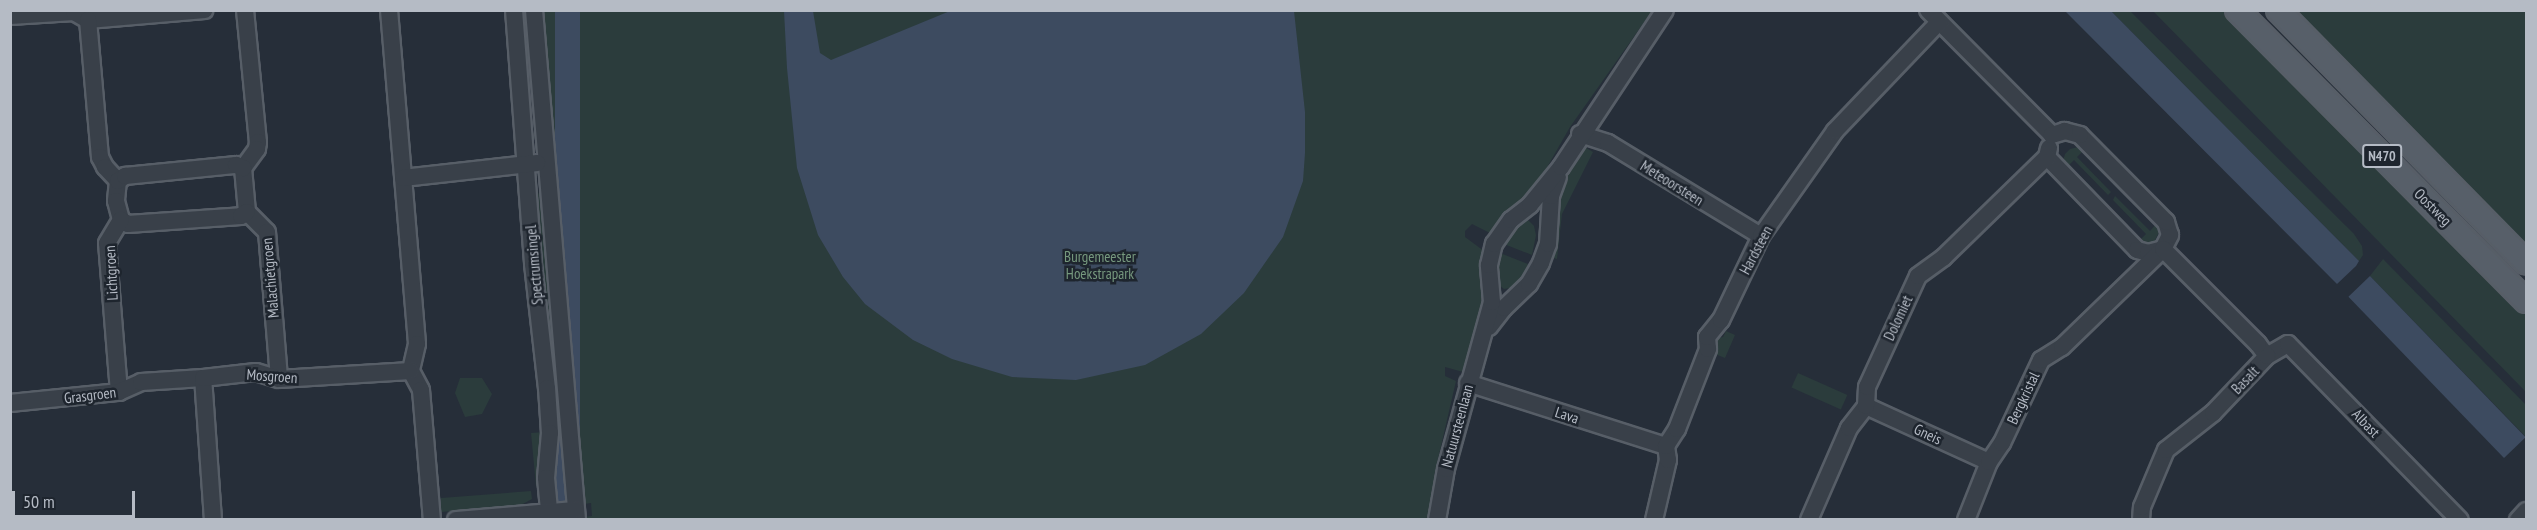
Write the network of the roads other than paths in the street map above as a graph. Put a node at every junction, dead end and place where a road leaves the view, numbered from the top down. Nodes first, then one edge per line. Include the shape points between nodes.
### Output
1 (205, 10) edge
2 (245, 10) edge
3 (388, 10) edge
4 (514, 10) edge
5 (534, 10) edge
6 (1665, 10) edge
7 (2237, 10) edge
8 (2278, 10) edge
9 (176, 12) edge
10 (10, 16) edge
11 (1934, 16) edge
12 (88, 20) junction
13 (1580, 134) junction
14 (2052, 135) junction
15 (2047, 157) junction
16 (547, 162) junction
17 (526, 164) junction
18 (1561, 167) junction
19 (243, 168) junction
20 (403, 178) junction
21 (118, 181) junction
22 (248, 212) junction
23 (121, 220) junction
24 (1761, 236) junction
25 (2163, 249) junction
26 (2526, 262) edge
27 (2526, 301) edge
28 (1483, 334) junction
29 (2267, 356) junction
30 (411, 371) junction
31 (203, 378) junction
32 (279, 379) junction
33 (1468, 383) junction
34 (119, 392) junction
35 (10, 403) edge
36 (1866, 406) junction
37 (1666, 446) junction
38 (1989, 462) junction
39 (2526, 511) edge
40 (550, 515) edge
41 (576, 515) edge
42 (2453, 517) edge
43 (213, 519) edge
44 (432, 519) edge
45 (456, 519) edge
46 (1437, 519) edge
47 (1654, 519) edge
48 (1809, 519) edge
49 (1966, 519) edge
50 (2143, 519) edge
51 (2518, 519) edge

1 - 9 street
2 - 19 street via 258,142
3 - 20 street
4 - 17 street, Spectrumsingel
5 - 16 street, Spectrumsingel
6 - 13 street, Natuursteenlaan
7 - 27 main road, Oostweg / N470
8 - 26 main road, Oostweg / N470
9 - 12 street
10 - 12 street via 74,12
11 - 14 street
11 - 24 street, Hardsteen via 1835,131
12 - 21 street via 100,157
13 - 18 street, Natuursteenlaan
13 - 24 street, Meteoorsteen via 1608,143
14 - 15 street
14 - 25 street via 2065,131 2080,135 2166,222 2170,235
15 - 25 street via 2137,250 2148,254
15 - 36 street, Dolomiet via 1944,257 1918,276 1868,387
16 - 17 street
16 - 41 street, Spectrumsingel
17 - 20 street
17 - 40 street, Spectrumsingel via 550,433 546,478
18 - 28 street, Natuursteenlaan via 1551,196 1548,244 1541,263 1529,284
18 - 28 street, Natuursteenlaan via 1494,244 1489,266 1492,302
19 - 21 street via 236,165 125,176
19 - 22 street
20 - 30 street via 417,344
21 - 23 street via 116,201
22 - 23 street via 241,216 128,224
22 - 32 street, Malachietgroen via 267,232
23 - 34 street, Lichtgroen via 107,243
24 - 37 street, Hardsteen via 1721,320 1707,338 1708,349 1677,429
25 - 29 street, Basalt
25 - 38 street, Bergkristal via 2062,347 2041,360
28 - 33 street, Natuursteenlaan
29 - 42 street, Albast via 2288,344
29 - 50 street, Basalt via 2213,413 2166,450 2142,507
30 - 32 street, Mosgroen
30 - 44 street via 421,390
31 - 32 street, Mosgroen via 256,372
31 - 34 street, Grasgroen via 141,382
31 - 43 street
33 - 37 street, Lava
33 - 46 street, Natuursteenlaan
34 - 35 street, Grasgroen
36 - 38 street, Gneis
36 - 48 street, Dolomiet via 1849,428
37 - 47 street, Hardsteen via 1668,460
38 - 49 street, Bergkristal
39 - 51 street
40 - 41 street
40 - 45 street

